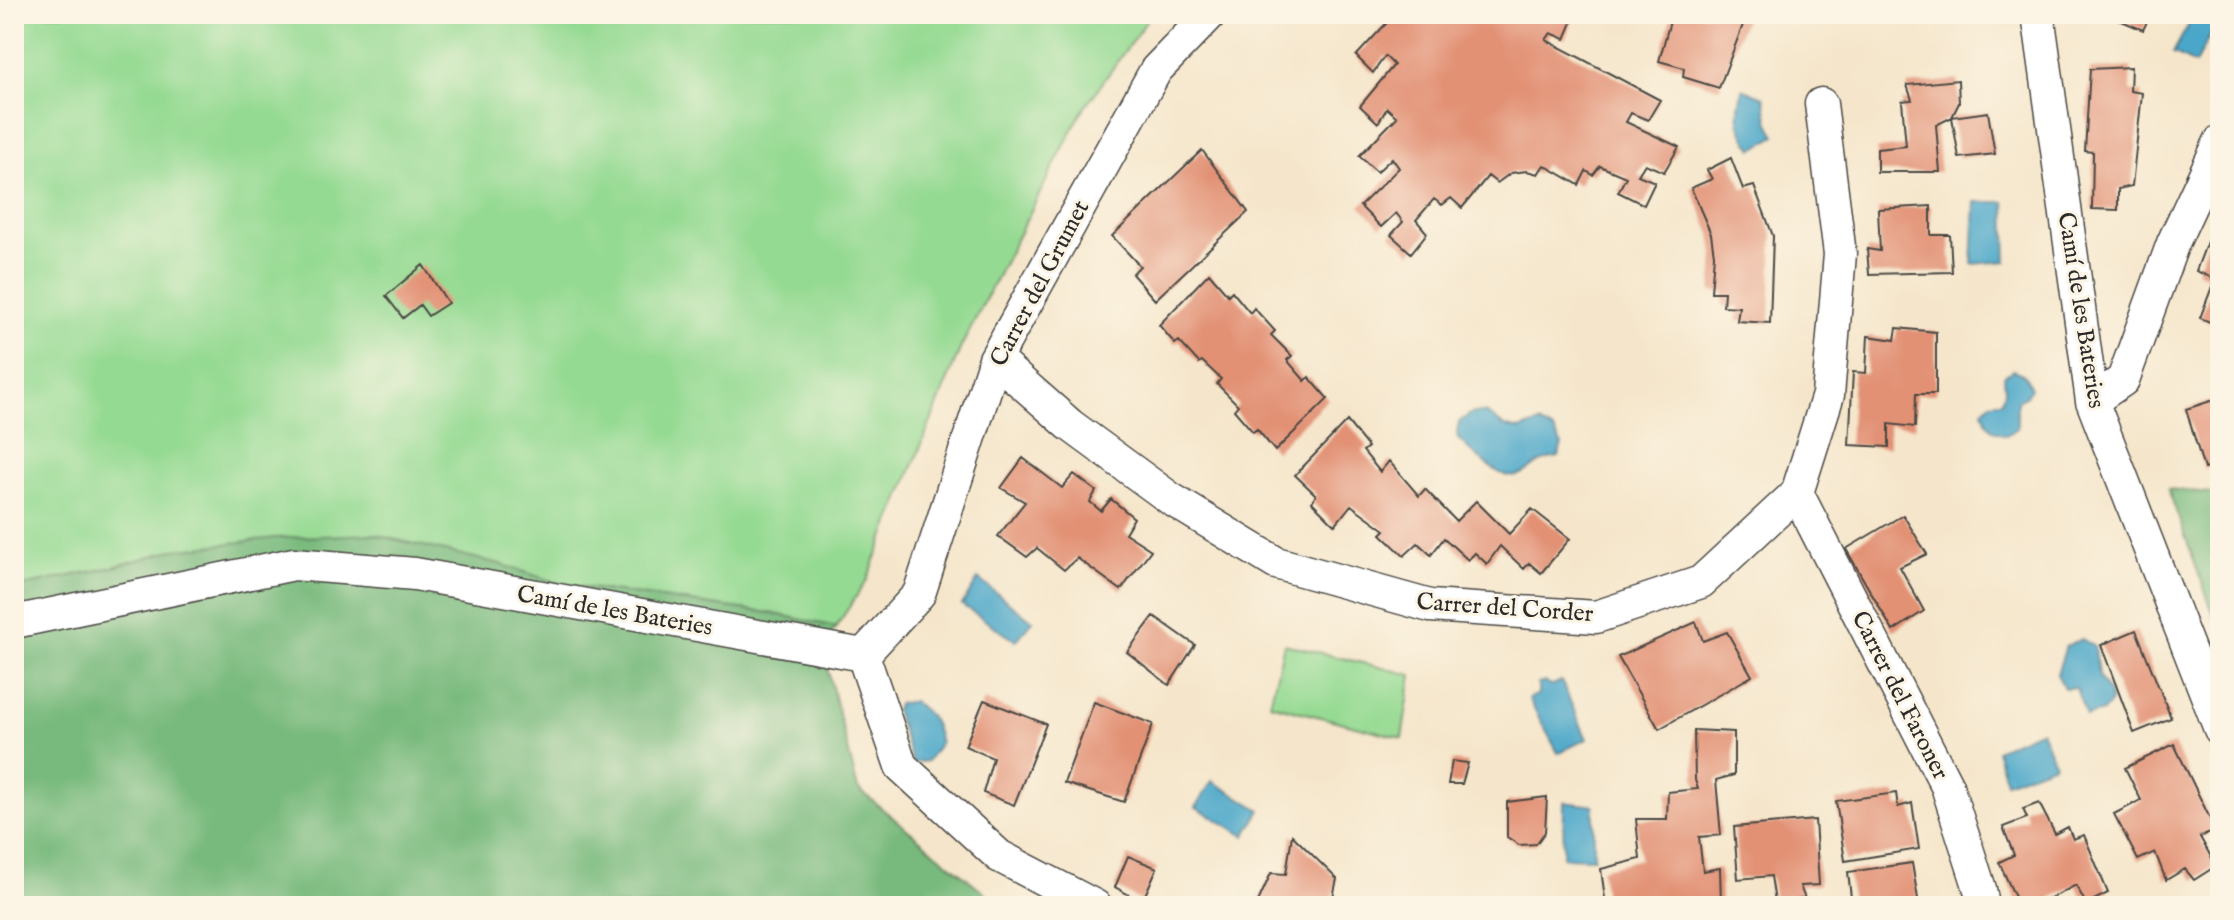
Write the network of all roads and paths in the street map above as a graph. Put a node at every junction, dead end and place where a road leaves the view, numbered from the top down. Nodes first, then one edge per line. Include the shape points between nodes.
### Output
1 (1210, 14) edge
2 (2038, 14) edge
3 (1821, 104) dead end
4 (2220, 142) edge
5 (995, 359) junction
6 (2092, 401) junction
7 (1797, 493) junction
8 (14, 622) edge
9 (863, 655) junction
10 (2220, 729) edge
11 (1095, 906) edge
12 (1983, 906) edge

1 - 5 street, Carrer del Grumet via 1156,70
2 - 6 street, Camí de les Bateries
3 - 7 street, Carrer del Corder via 1840,254 1828,395
4 - 6 street via 2173,243 2123,380
5 - 7 street, Carrer del Corder via 1070,425 1171,499 1276,563 1430,606 1596,617 1701,582
5 - 9 street, Carrer del Grumet via 919,594
6 - 10 street, Camí de les Bateries
7 - 12 street, Carrer del Faroner via 1947,786
8 - 9 street, Camí de les Bateries via 294,564 415,574
9 - 11 street via 901,766 999,856

